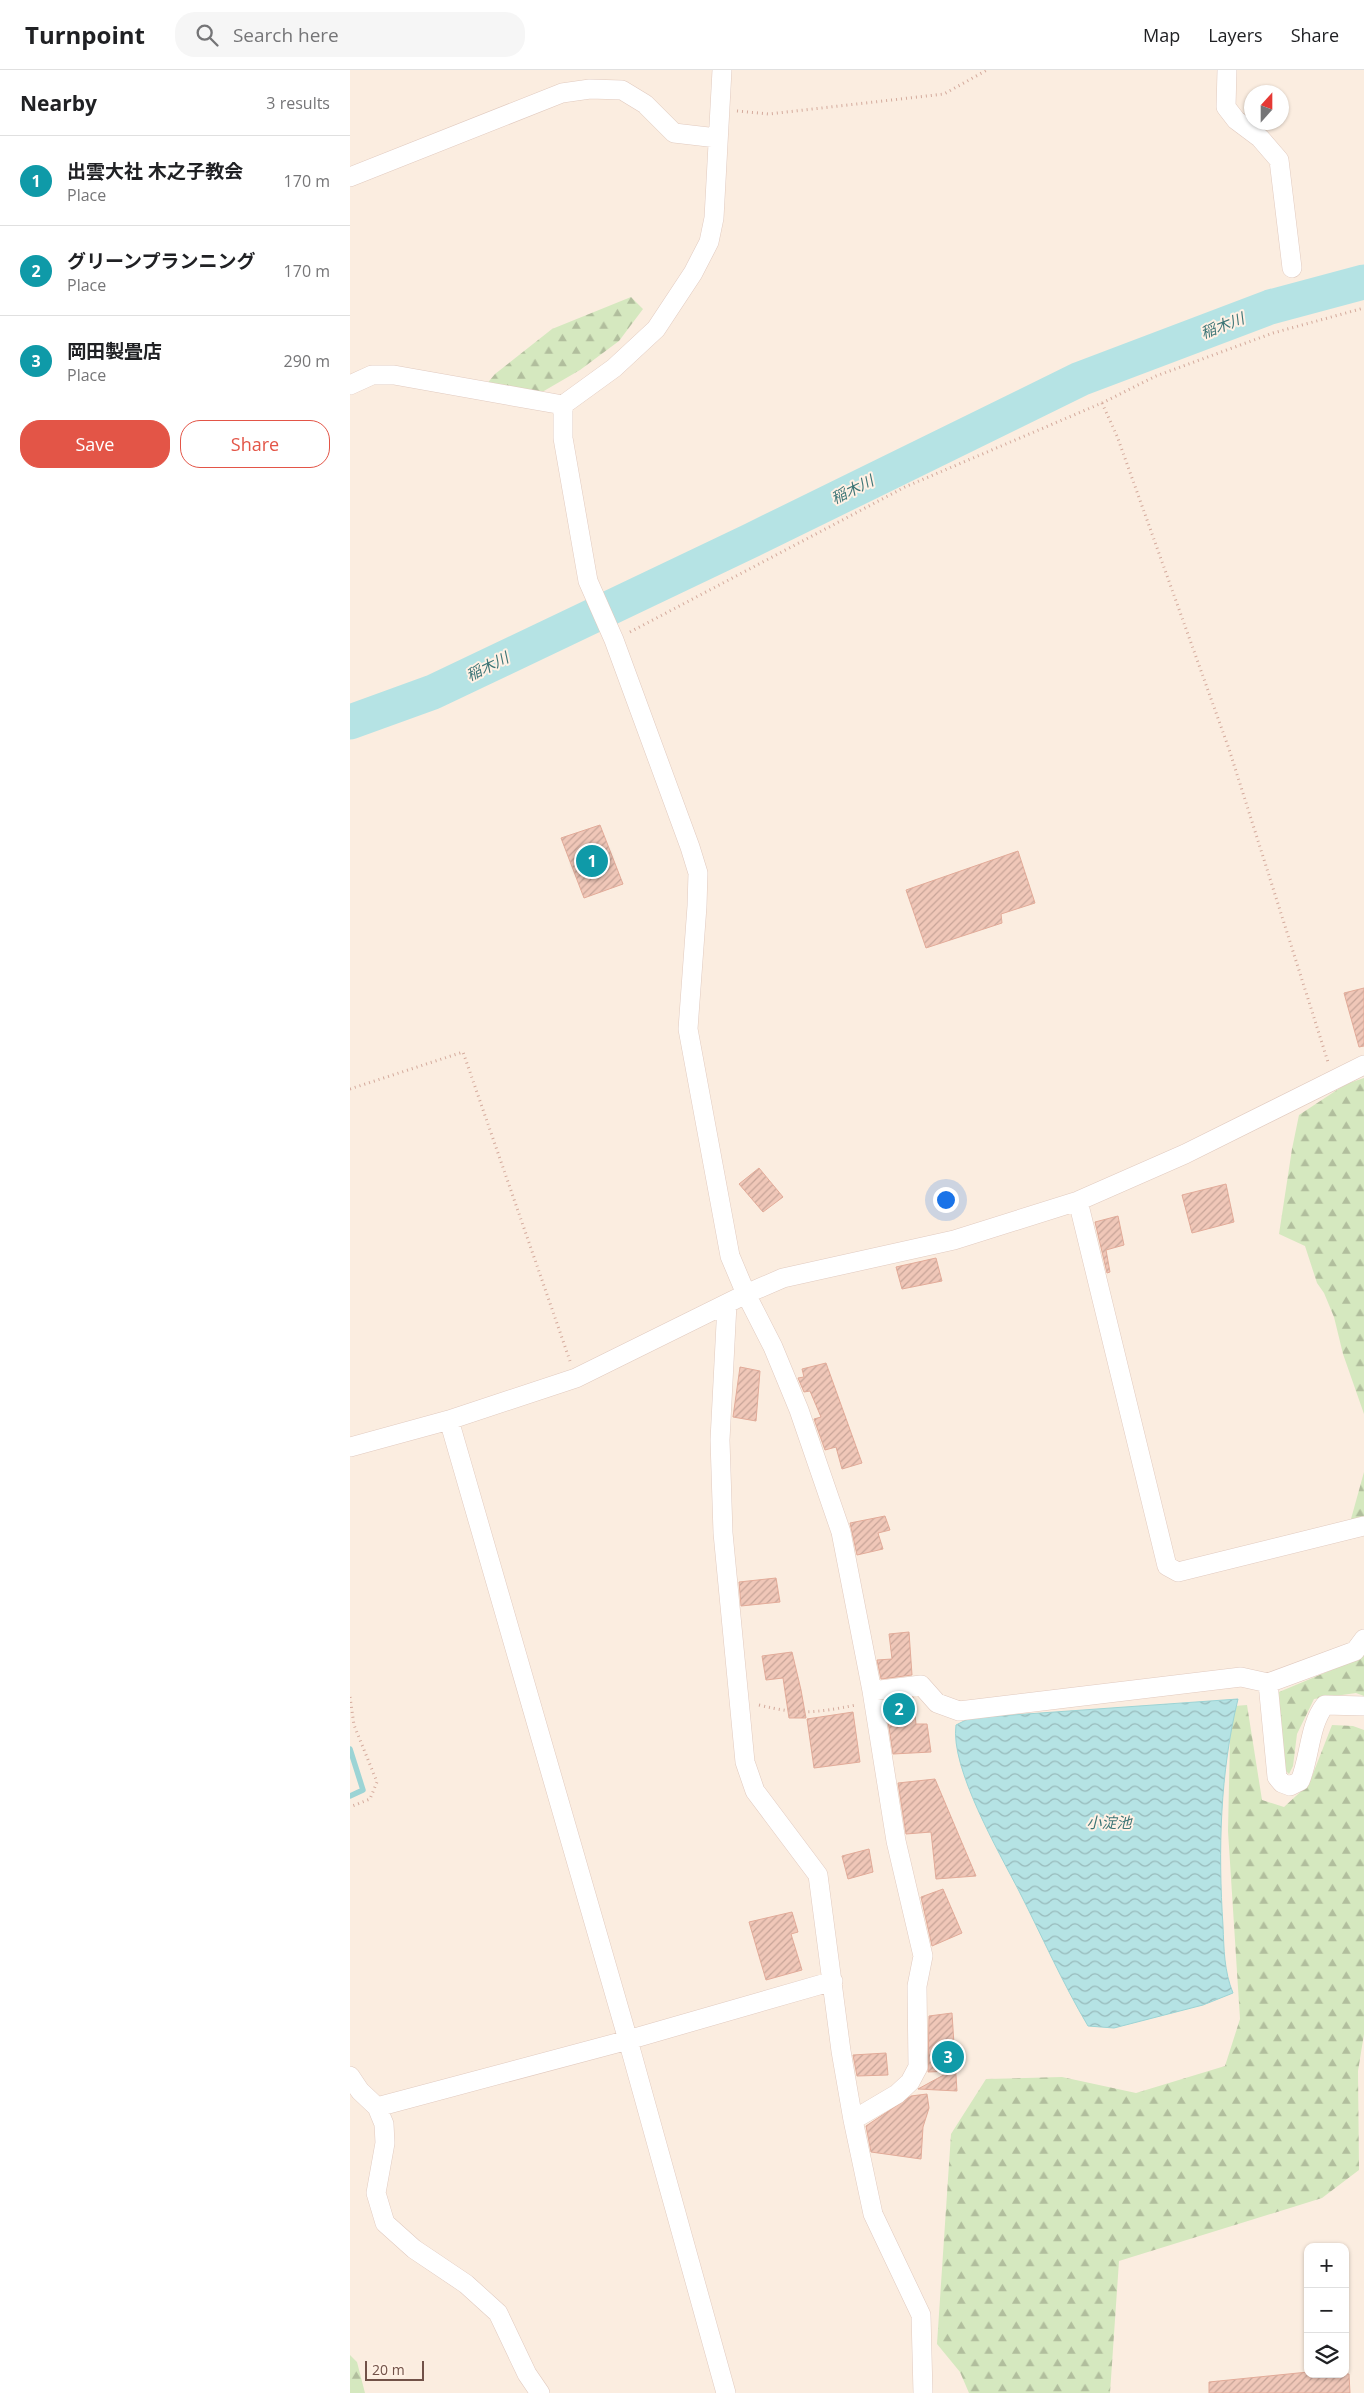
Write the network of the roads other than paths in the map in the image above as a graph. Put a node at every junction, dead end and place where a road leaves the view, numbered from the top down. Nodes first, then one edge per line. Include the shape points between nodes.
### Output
1 (722, 70) edge
2 (1227, 70) edge
3 (717, 138) junction
4 (350, 177) edge
5 (1292, 268) dead end
6 (350, 385) edge
7 (563, 405) junction
8 (1364, 1065) edge
9 (1078, 1201) junction
10 (746, 1294) junction
11 (727, 1304) junction
12 (449, 1420) junction
13 (350, 1447) edge
14 (1364, 1526) edge
15 (1364, 1639) edge
16 (1268, 1683) junction
17 (873, 1696) junction
18 (1364, 1706) edge
19 (833, 1982) junction
20 (628, 2040) junction
21 (350, 2076) edge
22 (377, 2107) junction
23 (853, 2120) junction
24 (540, 2393) edge
25 (726, 2393) edge
26 (923, 2393) edge

1 - 3 street
2 - 5 street via 1226,107 1279,160
3 - 4 street via 674,133 645,104 622,90 590,90 562,93
3 - 7 street via 714,218 709,242 693,273 656,328 614,368
6 - 7 street via 372,376 394,375
7 - 10 street via 562,438 588,581 614,640 698,873 688,1029 730,1256
8 - 9 street via 1185,1154
9 - 10 street via 954,1240 783,1278
9 - 14 street via 1167,1566 1178,1572
10 - 11 street
10 - 17 street via 796,1401 841,1532
11 - 12 street via 576,1378
11 - 19 street via 720,1459 723,1533 745,1762 755,1791 818,1875
12 - 13 street
12 - 20 street
15 - 16 street via 1355,1651
16 - 17 street via 1241,1677 959,1711 937,1703 920,1685
16 - 18 street via 1277,1777 1290,1786 1300,1781 1318,1714 1325,1705
17 - 23 street via 896,1841 924,1956 917,1986 918,2067 910,2082 897,2094
19 - 20 street
19 - 23 street
20 - 22 street
20 - 25 street
21 - 22 street
22 - 24 street via 384,2124 385,2143 376,2193 384,2223 414,2249 466,2284 498,2313 526,2374
23 - 26 street via 873,2214 921,2316

